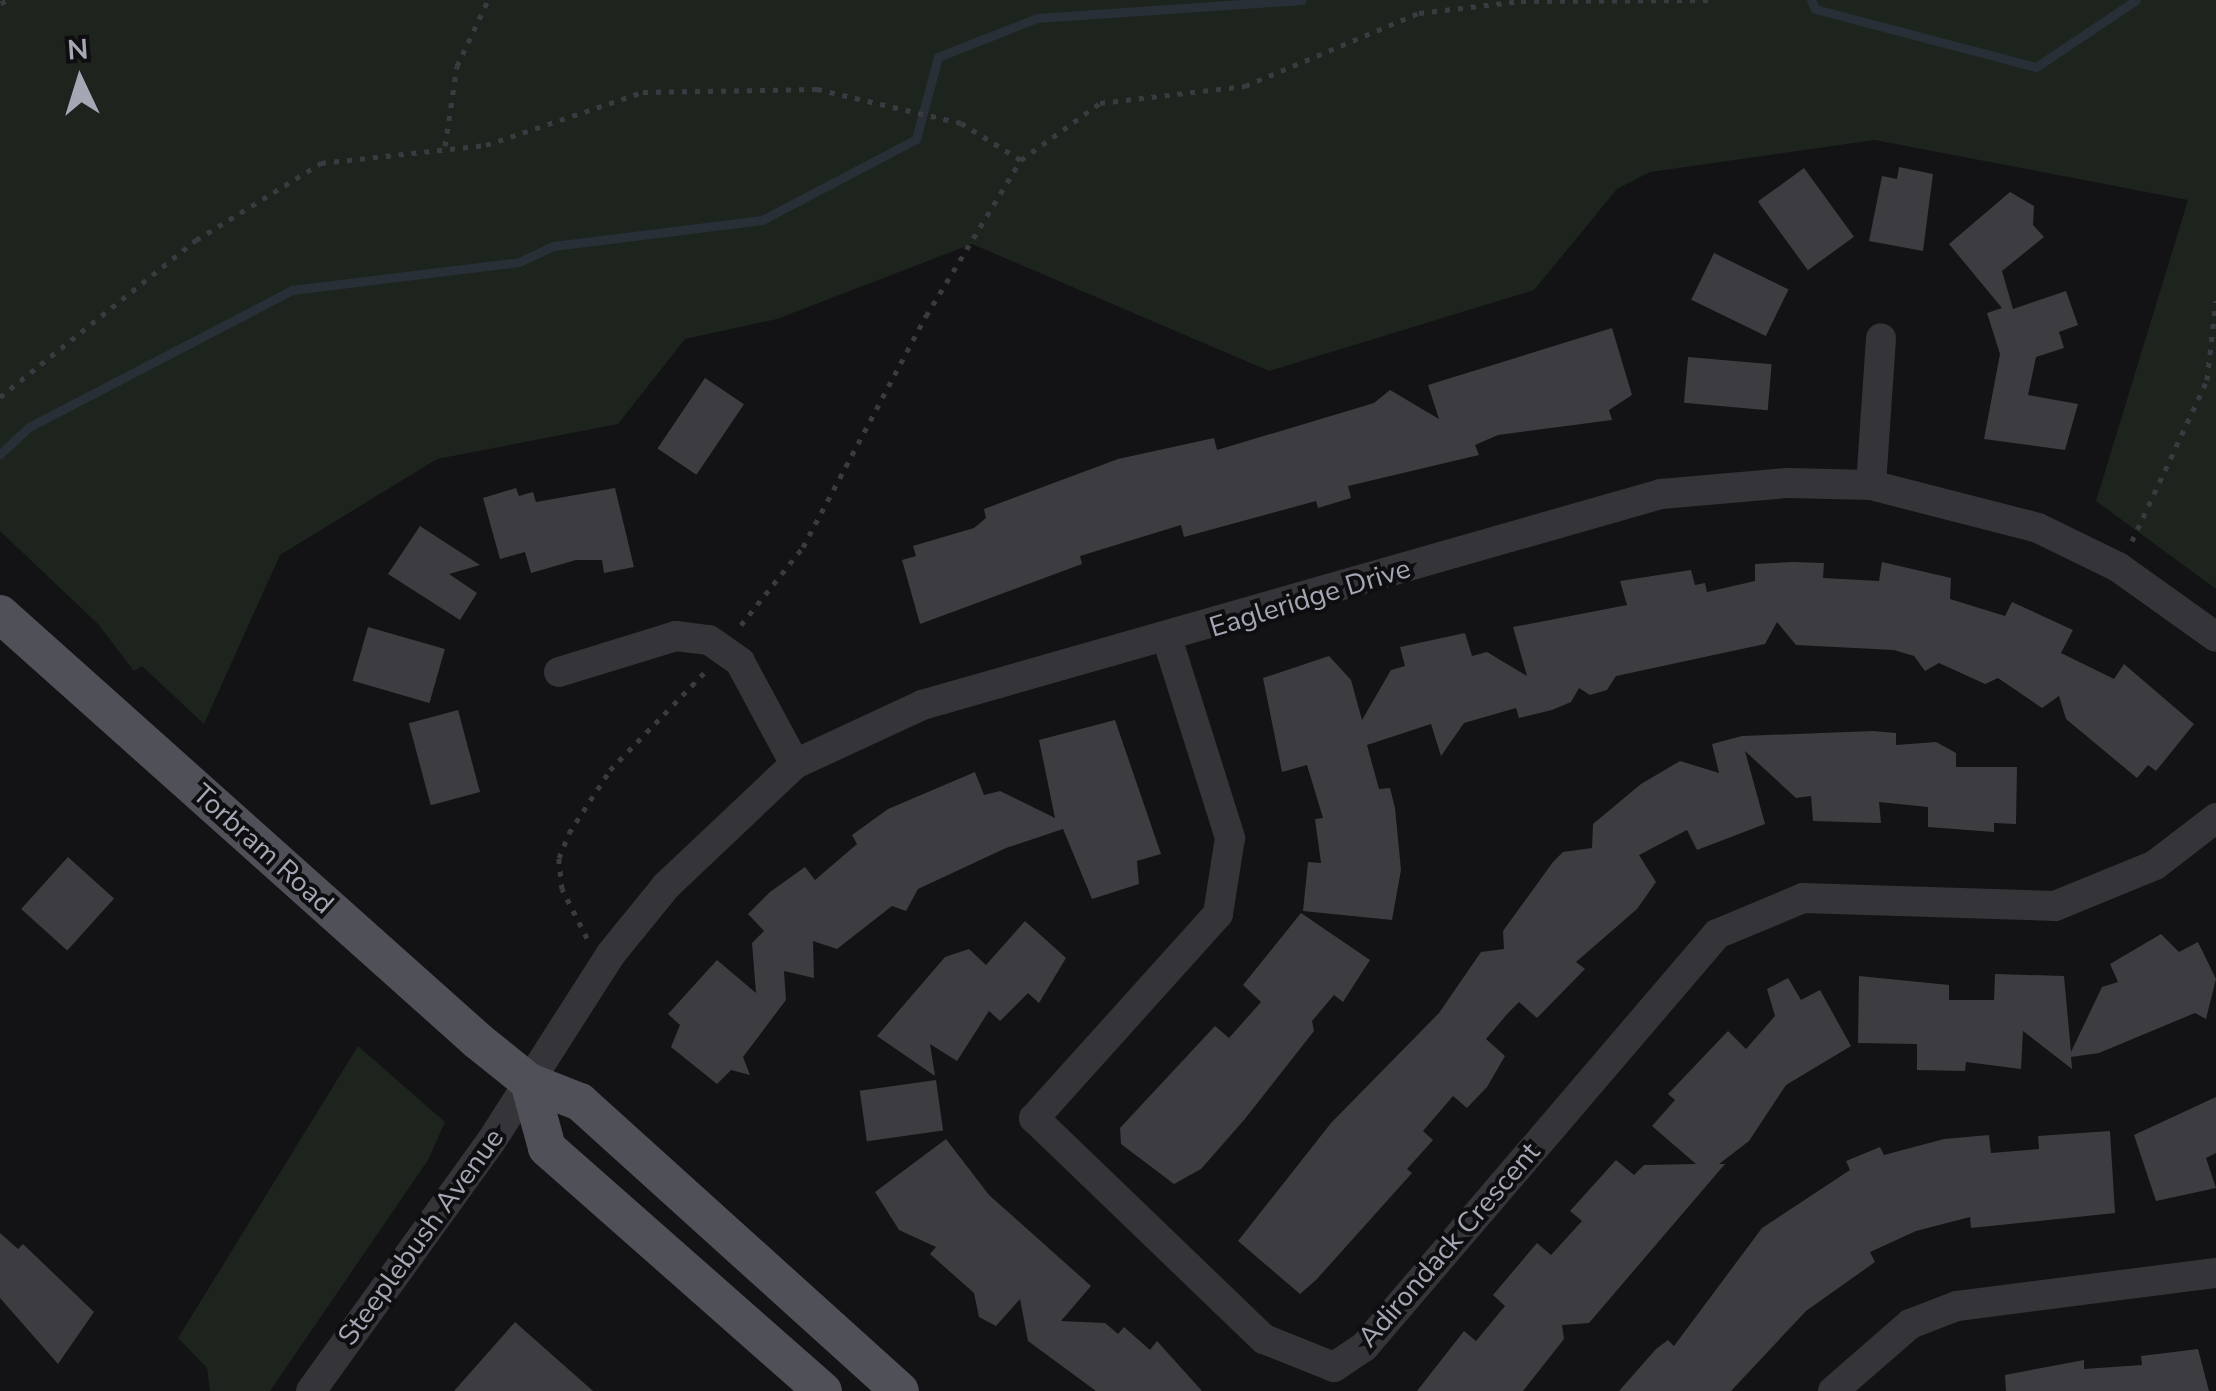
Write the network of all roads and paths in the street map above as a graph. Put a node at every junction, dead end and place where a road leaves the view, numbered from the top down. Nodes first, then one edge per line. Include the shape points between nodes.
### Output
1 (2, 0) edge
2 (488, 0) edge
3 (1708, 0) edge
4 (6, 8) dead end
5 (445, 146) junction
6 (1021, 160) junction
7 (2216, 301) edge
8 (1881, 338) dead end
9 (0, 397) edge
10 (1871, 485) junction
11 (2118, 567) junction
12 (0, 614) edge
13 (2216, 637) edge
14 (1168, 640) junction
15 (728, 650) junction
16 (559, 672) dead end
17 (795, 764) junction
18 (2216, 818) edge
19 (610, 955) junction
20 (529, 1082) junction
21 (2216, 1273) edge
22 (311, 1391) edge
23 (824, 1391) edge
24 (900, 1391) edge
25 (1833, 1391) edge

1 - 4 path
2 - 5 path via 457,66
3 - 6 path via 1521,1 1419,13 1245,86 1100,103
5 - 6 path via 486,145 643,92 817,88 915,107
5 - 9 path via 321,163 196,240
6 - 15 path via 926,316 802,547
7 - 11 path via 2208,380
8 - 10 street
10 - 11 street, Eagleridge Drive via 2038,528
10 - 14 street, Eagleridge Drive via 1661,494
11 - 13 street, Eagleridge Drive
12 - 20 main road, Torbram Road
14 - 17 street, Eagleridge Drive via 922,705
14 - 18 street, Adirondack Crescent via 1230,838 1218,914 1034,1118 1264,1339 1334,1367 1364,1347 1717,934 1803,898 2055,906 2154,865
15 - 16 street via 676,636
15 - 17 street
15 - 19 path via 610,770 568,833 559,858 562,889 593,949
17 - 19 street, Eagleridge Drive via 666,886
19 - 20 street, Eagleridge Drive
20 - 22 street, Steeplebush Avenue
20 - 23 main road via 547,1148
20 - 24 main road, Torbram Road via 580,1102
21 - 25 street via 1957,1306 1910,1324

